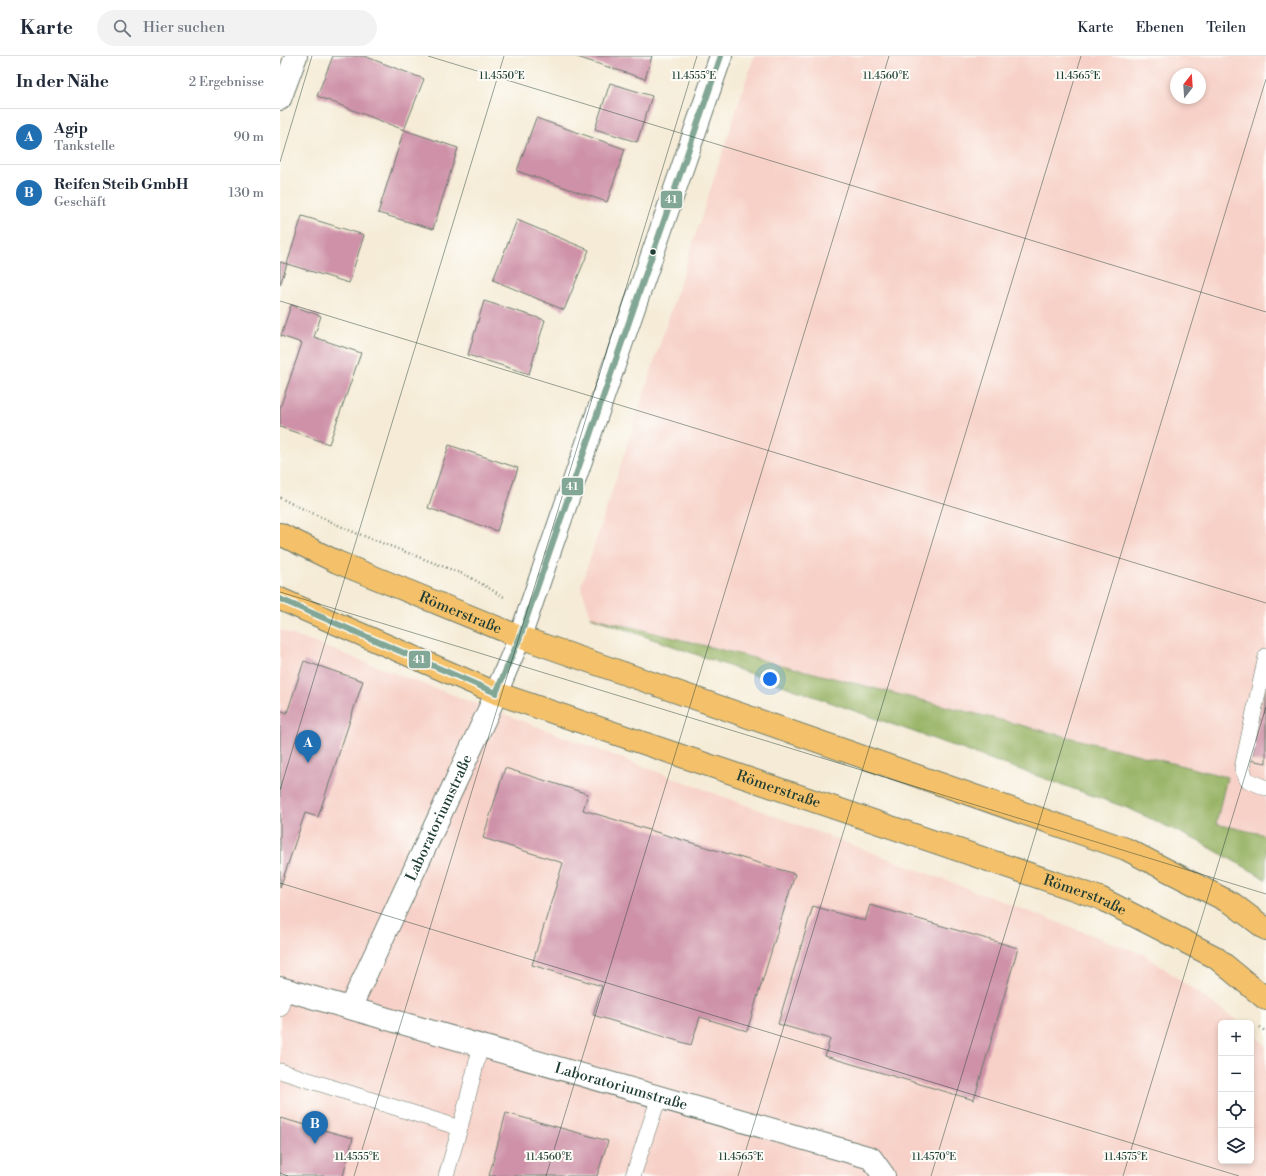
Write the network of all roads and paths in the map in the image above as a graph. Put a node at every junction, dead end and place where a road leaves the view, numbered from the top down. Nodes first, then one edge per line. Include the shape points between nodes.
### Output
1 (296, 56) edge
2 (721, 56) edge
3 (280, 99) edge
4 (280, 498) edge
5 (280, 534) edge
6 (280, 599) edge
7 (528, 614) junction
8 (520, 637) junction
9 (1266, 656) edge
10 (496, 693) junction
11 (1266, 788) edge
12 (1266, 929) edge
13 (282, 995) edge
14 (1266, 999) edge
15 (350, 1008) junction
16 (481, 1046) junction
17 (280, 1071) edge
18 (659, 1097) junction
19 (460, 1128) junction
20 (446, 1176) edge
21 (633, 1176) edge
22 (884, 1176) edge

1 - 3 street
2 - 7 street, Laboratoriumstraße
4 - 7 path via 352,531 468,576
5 - 8 main road, Römerstraße via 337,562
6 - 10 main road, Römerstraße
7 - 8 street, Laboratoriumstraße
8 - 10 street, Laboratoriumstraße
8 - 12 main road, Römerstraße via 1126,849 1233,904
9 - 11 lane via 1242,768 1247,780
10 - 14 main road, Römerstraße via 1100,898 1215,957
10 - 15 street, Laboratoriumstraße
13 - 15 street, Laboratoriumstraße
15 - 16 street, Laboratoriumstraße
16 - 18 street, Laboratoriumstraße
16 - 19 lane
17 - 19 lane
18 - 21 lane
18 - 22 street, Laboratoriumstraße via 871,1158
19 - 20 lane

